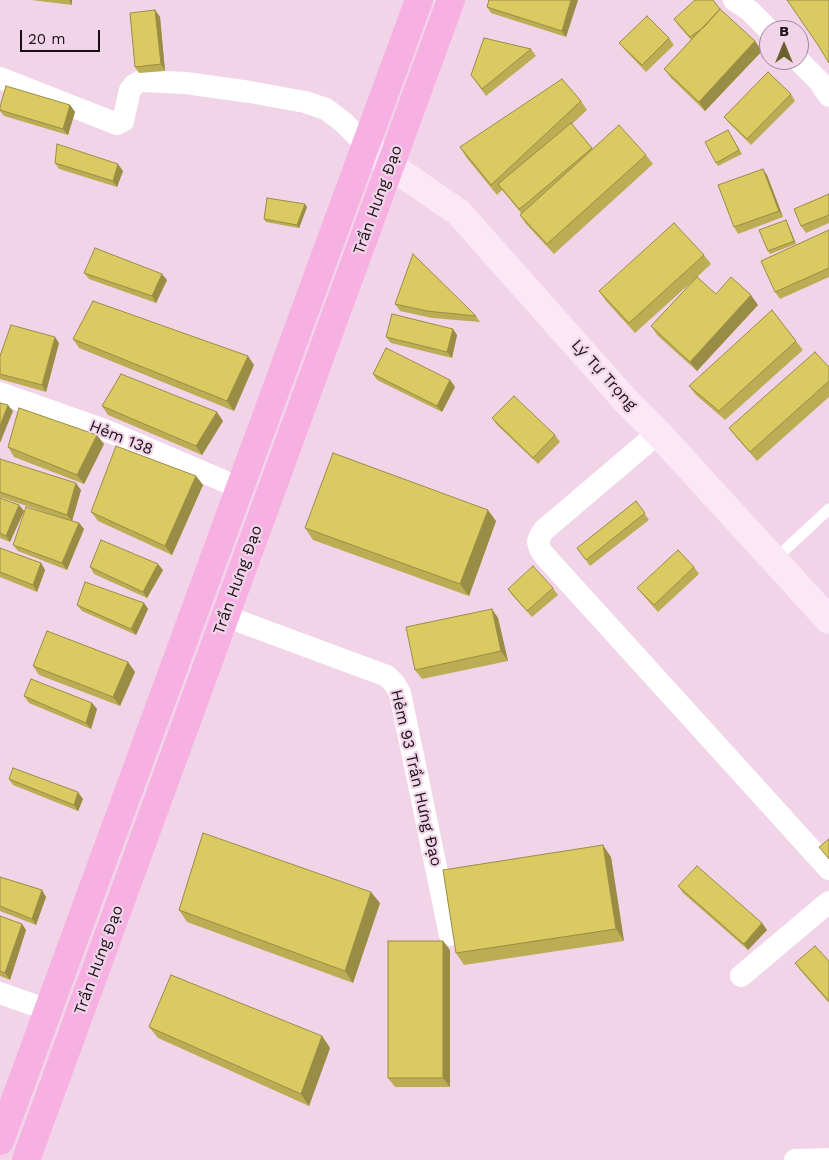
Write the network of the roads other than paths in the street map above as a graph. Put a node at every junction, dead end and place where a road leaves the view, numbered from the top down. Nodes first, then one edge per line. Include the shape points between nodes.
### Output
1 (419, 0) edge
2 (451, 0) edge
3 (734, 0) edge
4 (759, 20) edge
5 (808, 70) edge
6 (0, 78) edge
7 (829, 96) edge
8 (366, 145) junction
9 (390, 166) junction
10 (0, 393) edge
11 (658, 433) junction
12 (240, 488) junction
13 (829, 509) edge
14 (774, 560) junction
15 (225, 616) junction
16 (829, 620) edge
17 (829, 869) edge
18 (829, 902) edge
19 (450, 935) edge
20 (741, 976) dead end
21 (0, 993) edge
22 (48, 1010) junction
23 (0, 1141) edge
24 (829, 1159) edge
25 (26, 1160) edge
26 (795, 1160) edge

1 - 8 highway, Trần Hưng Đạo
2 - 9 highway, Trần Hưng Đạo
3 - 4 street
5 - 7 street
6 - 8 street via 117,124 123,122 130,90 141,82 186,83 305,102 326,109
8 - 9 street, Lý Tự Trọng
8 - 12 highway, Trần Hưng Đạo
9 - 11 street, Lý Tự Trọng via 458,212
9 - 15 highway, Trần Hưng Đạo
10 - 12 street, Hẻm 138 via 105,430
11 - 14 street, Lý Tự Trọng
11 - 17 street via 544,530 538,542 540,549
12 - 22 highway, Trần Hưng Đạo
13 - 14 lane
14 - 16 street, Lý Tự Trọng
15 - 19 street, Hẻm 93 Trần Hưng Đạo via 387,676 394,683 400,693
15 - 25 highway, Trần Hưng Đạo
18 - 20 street
21 - 22 street
22 - 23 highway, Trần Hưng Đạo
24 - 26 street

